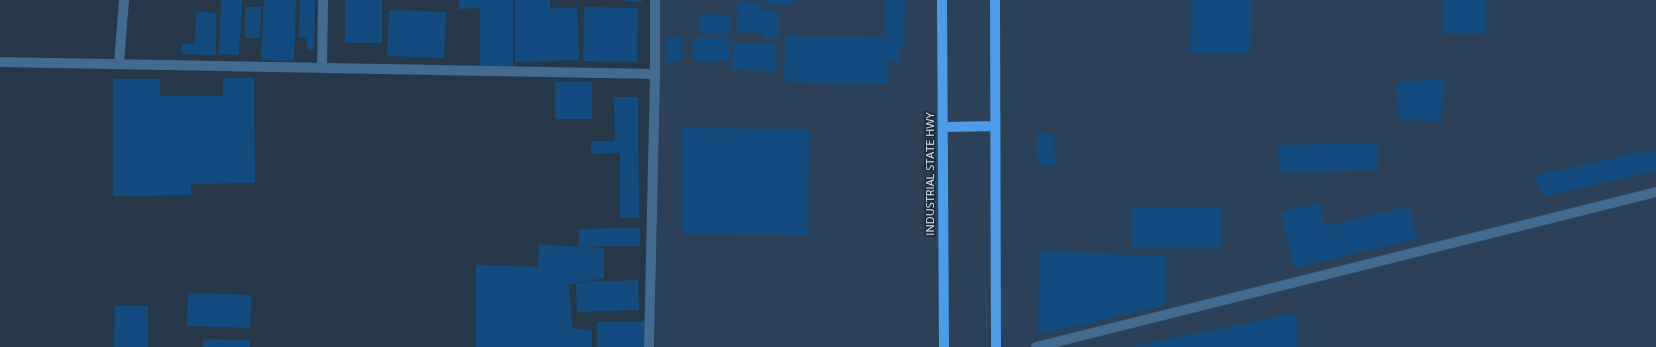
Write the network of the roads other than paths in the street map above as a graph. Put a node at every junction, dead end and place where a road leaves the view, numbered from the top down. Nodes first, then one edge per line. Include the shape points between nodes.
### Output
1 (124, 0) edge
2 (323, 0) edge
3 (655, 0) edge
4 (942, 0) edge
5 (995, 0) edge
6 (0, 62) edge
7 (119, 64) junction
8 (322, 68) junction
9 (655, 74) junction
10 (995, 126) junction
11 (943, 127) junction
12 (1656, 192) edge
13 (649, 347) edge
14 (944, 347) edge
15 (996, 347) edge
16 (1036, 347) edge

1 - 7 street
2 - 8 street
3 - 9 street
4 - 11 main road, INDUSTRIAL STATE HWY
5 - 10 main road
6 - 7 street
7 - 8 street
8 - 9 street
9 - 13 street
10 - 11 main road
10 - 15 main road
11 - 14 main road, INDUSTRIAL STATE HWY
12 - 16 street

